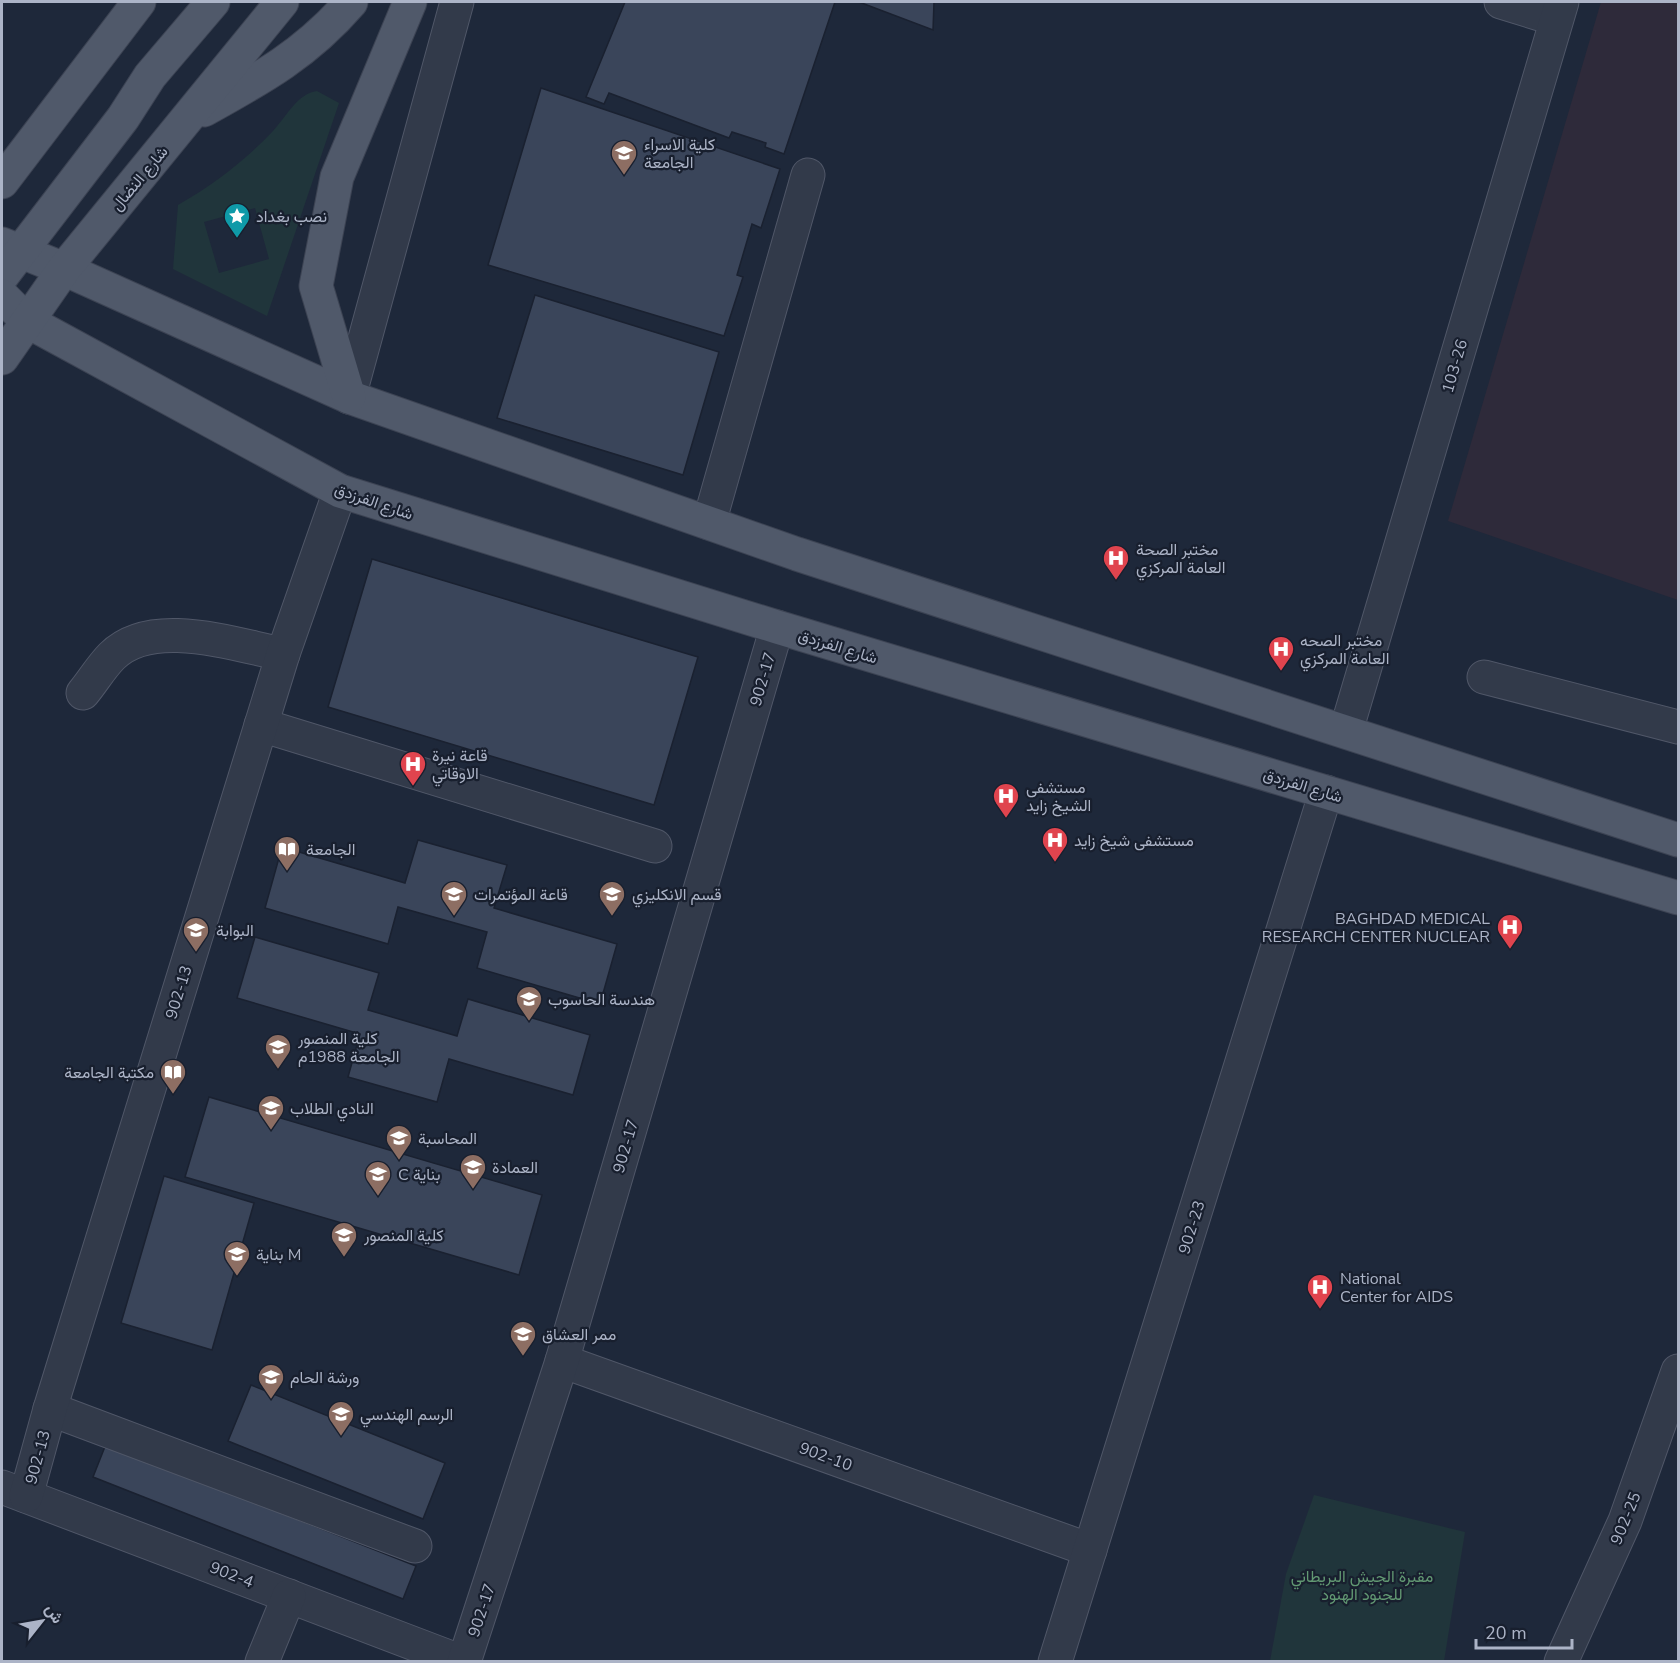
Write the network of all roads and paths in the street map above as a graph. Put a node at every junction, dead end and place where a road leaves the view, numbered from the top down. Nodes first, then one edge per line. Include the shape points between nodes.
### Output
1 (139, 2) edge
2 (213, 2) edge
3 (282, 2) edge
4 (351, 2) edge
5 (410, 2) edge
6 (457, 2) edge
7 (1501, 2) edge
8 (1559, 10) edge
9 (189, 118) junction
10 (808, 175) dead end
11 (2, 182) edge
12 (11, 247) edge
13 (64, 269) junction
14 (2, 276) edge
15 (2, 296) edge
16 (27, 321) junction
17 (2, 358) edge
18 (349, 397) junction
19 (340, 491) junction
20 (709, 523) junction
21 (777, 627) junction
22 (283, 654) junction
23 (1484, 677) dead end
24 (83, 693) dead end
25 (261, 725) junction
26 (1678, 728) edge
27 (1346, 731) junction
28 (1326, 792) junction
29 (1678, 840) edge
30 (655, 846) dead end
31 (1678, 897) edge
32 (562, 1361) junction
33 (1678, 1371) edge
34 (50, 1409) junction
35 (14, 1491) edge
36 (415, 1546) dead end
37 (1090, 1550) junction
38 (290, 1596) junction
39 (262, 1662) edge
40 (463, 1662) edge
41 (1055, 1662) edge
42 (1561, 1662) edge

1 - 11 main road
2 - 12 main road via 150,76 123,118
3 - 9 main road, شارع النضال
4 - 9 main road via 295,57
5 - 18 main road via 337,177 316,286
6 - 18 street
7 - 8 street
8 - 27 street, 103-26
9 - 13 main road, شارع النضال
10 - 20 street
12 - 13 main road
12 - 14 main road
13 - 16 main road, شارع النضال
13 - 18 main road
15 - 16 main road, شارع الفرزدق
16 - 17 main road, شارع النضال
16 - 19 main road, شارع الفرزدق
18 - 20 main road
19 - 21 main road, شارع الفرزدق
19 - 22 street, 902-13
20 - 27 main road
21 - 28 main road, شارع الفرزدق
21 - 32 street, 902-17
22 - 24 street via 168,633 141,639 113,654
22 - 25 street, 902-13
23 - 26 street
25 - 30 street
25 - 34 street, 902-13
27 - 29 main road
28 - 31 main road, شارع الفرزدق
28 - 37 street, 902-23
32 - 37 street, 902-10
32 - 40 street, 902-17
33 - 42 street, 902-25 via 1625,1521
34 - 35 street, 902-13
34 - 36 street
35 - 38 street, 902-4
37 - 41 street, 902-23
38 - 39 street
38 - 40 street, 902-4

